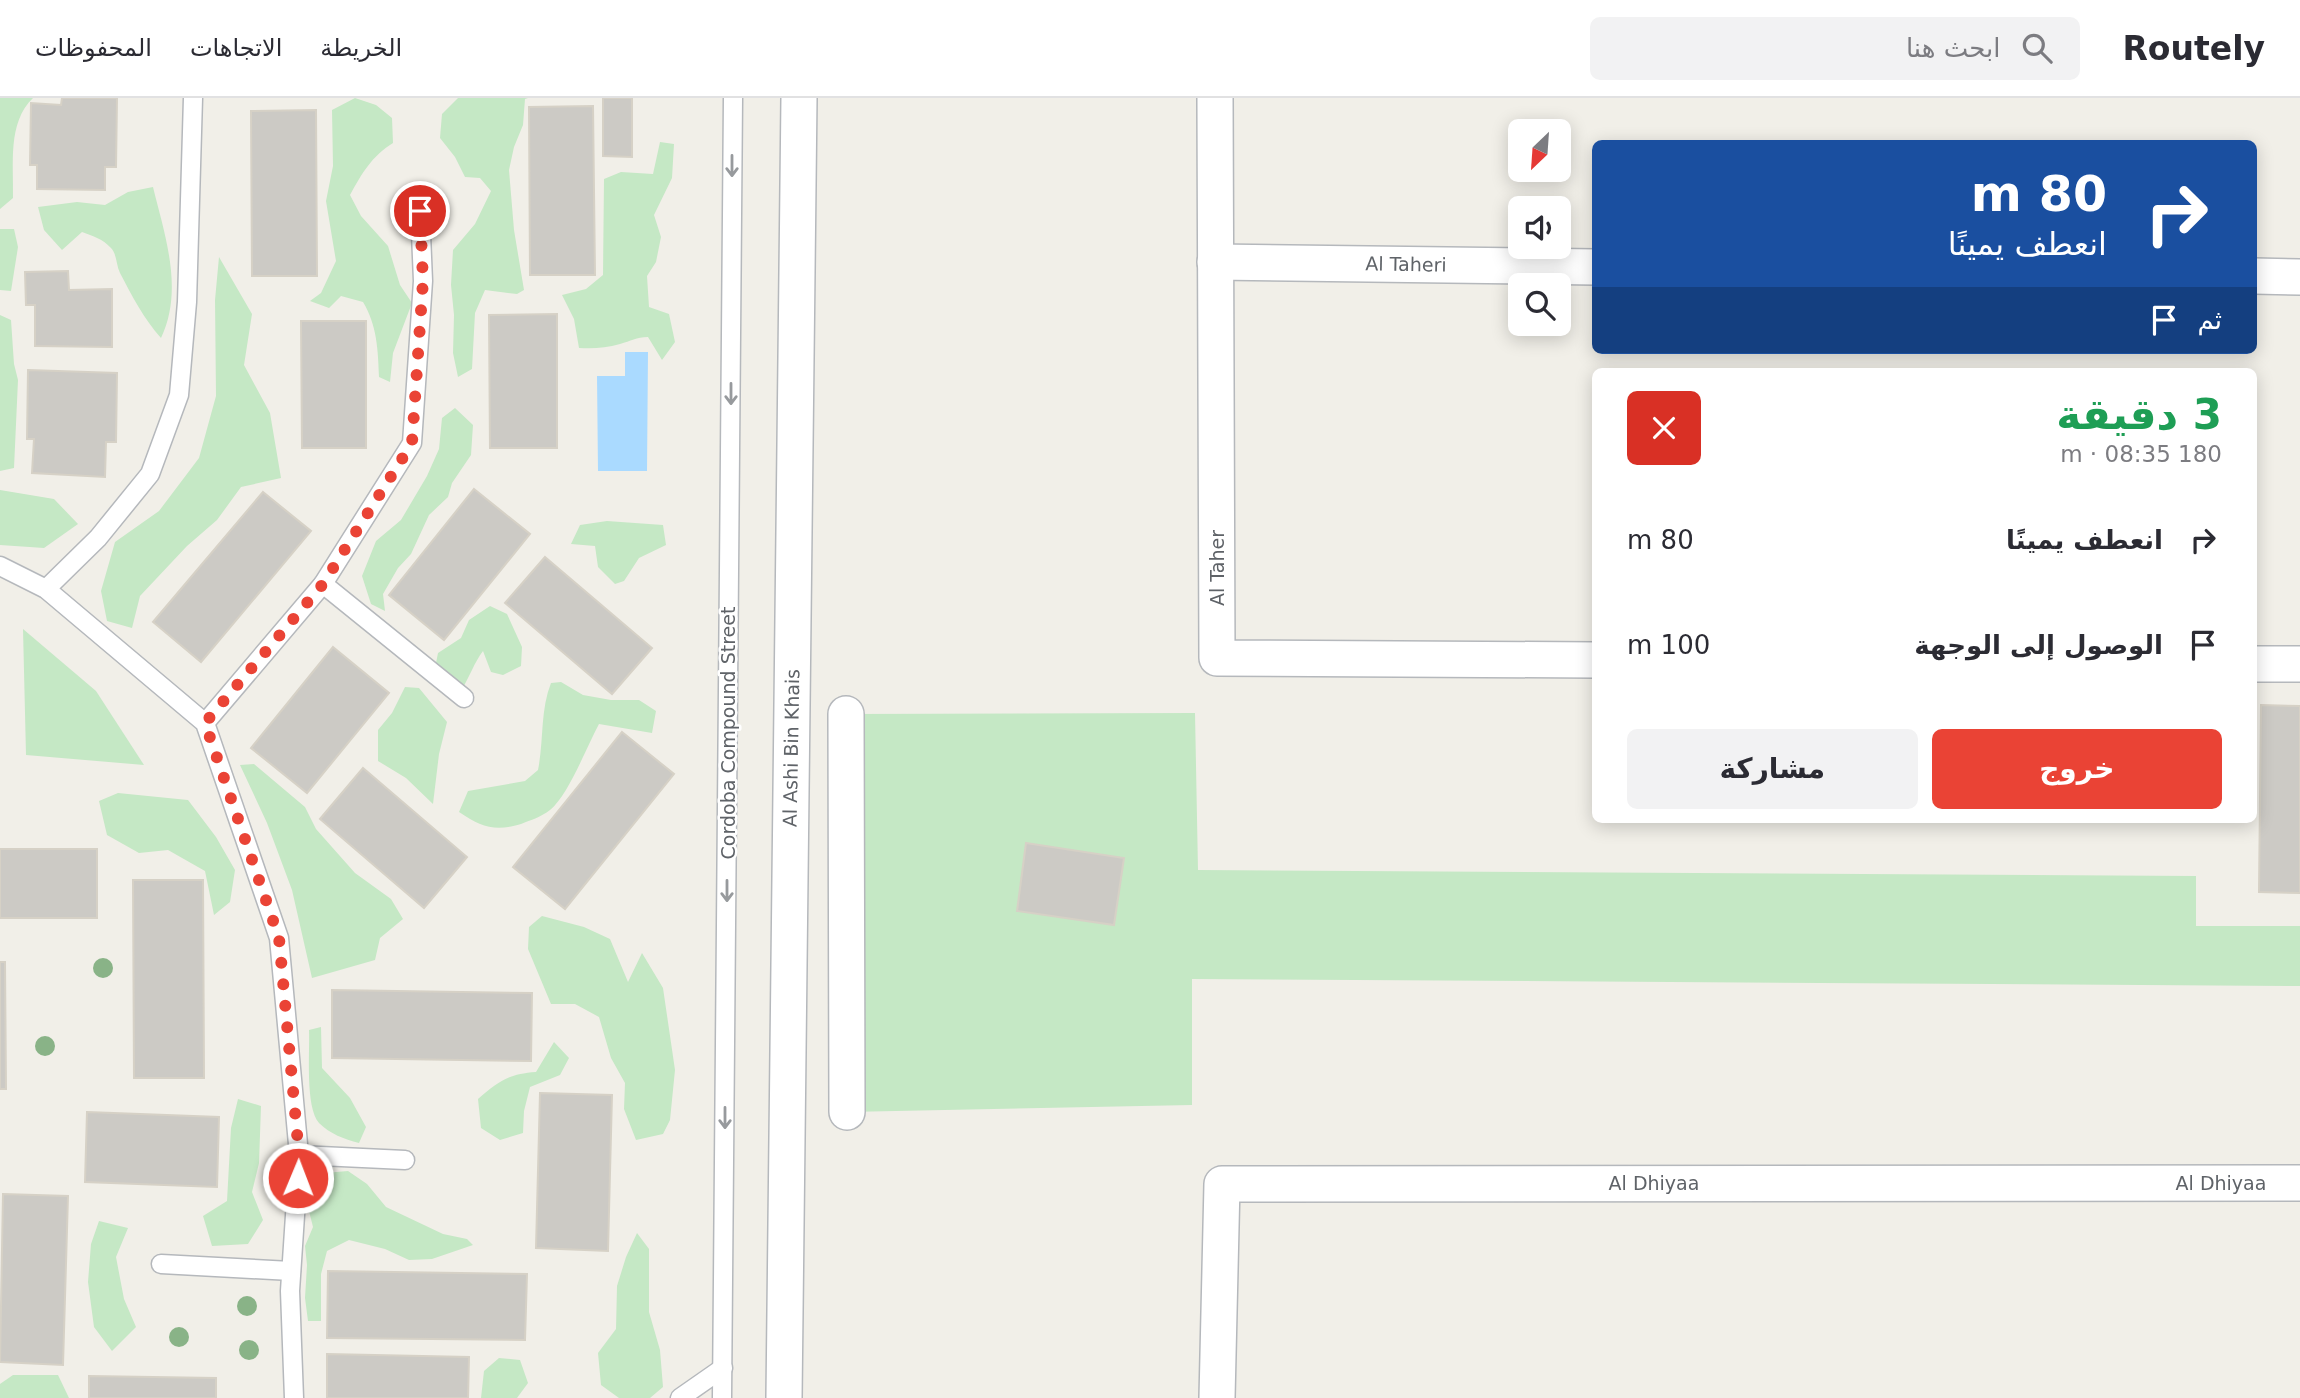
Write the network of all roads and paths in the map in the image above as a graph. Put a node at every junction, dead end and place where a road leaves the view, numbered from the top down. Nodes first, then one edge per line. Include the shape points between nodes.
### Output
1 (193, 98) edge
2 (733, 98) edge
3 (799, 98) edge
4 (1215, 98) edge
5 (420, 211) dead end
6 (1215, 262) junction
7 (1592, 267) edge
8 (2257, 276) edge
9 (2300, 277) edge
10 (0, 566) edge
11 (323, 584) junction
12 (46, 589) junction
13 (1592, 660) edge
14 (2257, 664) edge
15 (2300, 664) edge
16 (464, 698) dead end
17 (846, 715) dead end
18 (205, 723) junction
19 (847, 1112) dead end
20 (299, 1155) junction
21 (405, 1160) dead end
22 (2300, 1183) edge
23 (161, 1264) dead end
24 (291, 1271) junction
25 (723, 1368) junction
26 (294, 1398) edge
27 (680, 1398) edge
28 (722, 1398) edge
29 (783, 1398) edge
30 (1217, 1398) edge

1 - 12 lane via 187,302 179,395 149,474 98,538
2 -> 25 lane, Cordoba Compound Street
3 - 29 street, Al Ashi Bin Khais
4 - 6 street, Al Taher
5 - 11 lane via 423,281 412,443
6 - 7 street, Al Taheri
6 - 13 street, Al Taher via 1217,658
8 - 9 street
10 - 12 lane
11 - 16 lane
11 - 18 lane
12 - 18 lane
14 - 15 street
17 - 19 street
18 - 20 lane via 279,938
20 - 21 lane
20 - 24 lane
22 - 30 street, Al Dhiyaa via 1222,1184
23 - 24 lane
24 - 26 lane
25 - 27 lane
25 - 28 lane, Cordoba Compound Street

